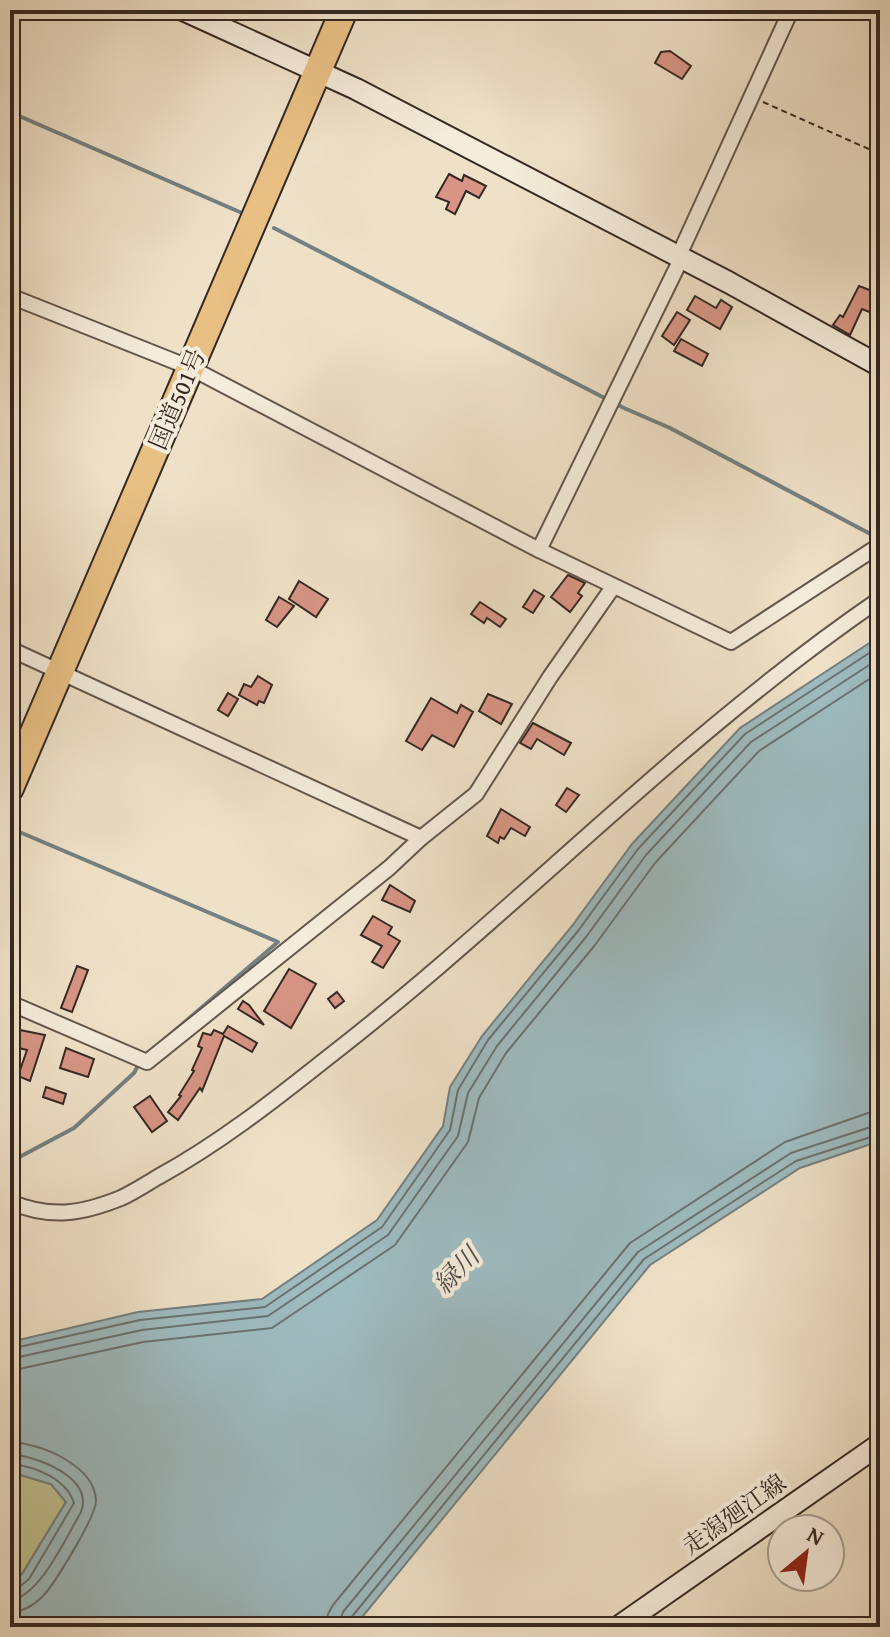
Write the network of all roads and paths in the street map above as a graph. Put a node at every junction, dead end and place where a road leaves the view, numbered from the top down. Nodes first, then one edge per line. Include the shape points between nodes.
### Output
1 (183, 10) edge
2 (344, 10) edge
3 (791, 10) edge
4 (317, 70) junction
5 (751, 97) junction
6 (880, 154) edge
7 (681, 259) junction
8 (10, 296) edge
9 (880, 366) edge
10 (191, 368) junction
11 (880, 545) edge
12 (539, 550) junction
13 (613, 587) junction
14 (880, 599) edge
15 (10, 649) edge
16 (61, 671) junction
17 (10, 788) edge
18 (421, 838) junction
19 (10, 1003) edge
20 (10, 1202) edge
21 (880, 1444) edge
22 (618, 1627) edge

1 - 4 street
2 - 4 highway, 国道501号
3 - 5 street
4 - 7 street
4 - 10 highway, 国道501号
5 - 6 path
5 - 7 street
7 - 9 street
7 - 12 street
8 - 10 street
10 - 12 street
10 - 16 highway, 国道501号
11 - 13 street via 731,642
12 - 13 street
13 - 18 street via 476,794
14 - 20 street via 775,675 645,784 383,1016 199,1155 122,1197 79,1212 34,1212
15 - 16 street
16 - 17 highway, 国道501号
16 - 18 street
18 - 19 street via 147,1062
21 - 22 street, 走潟廻江線

